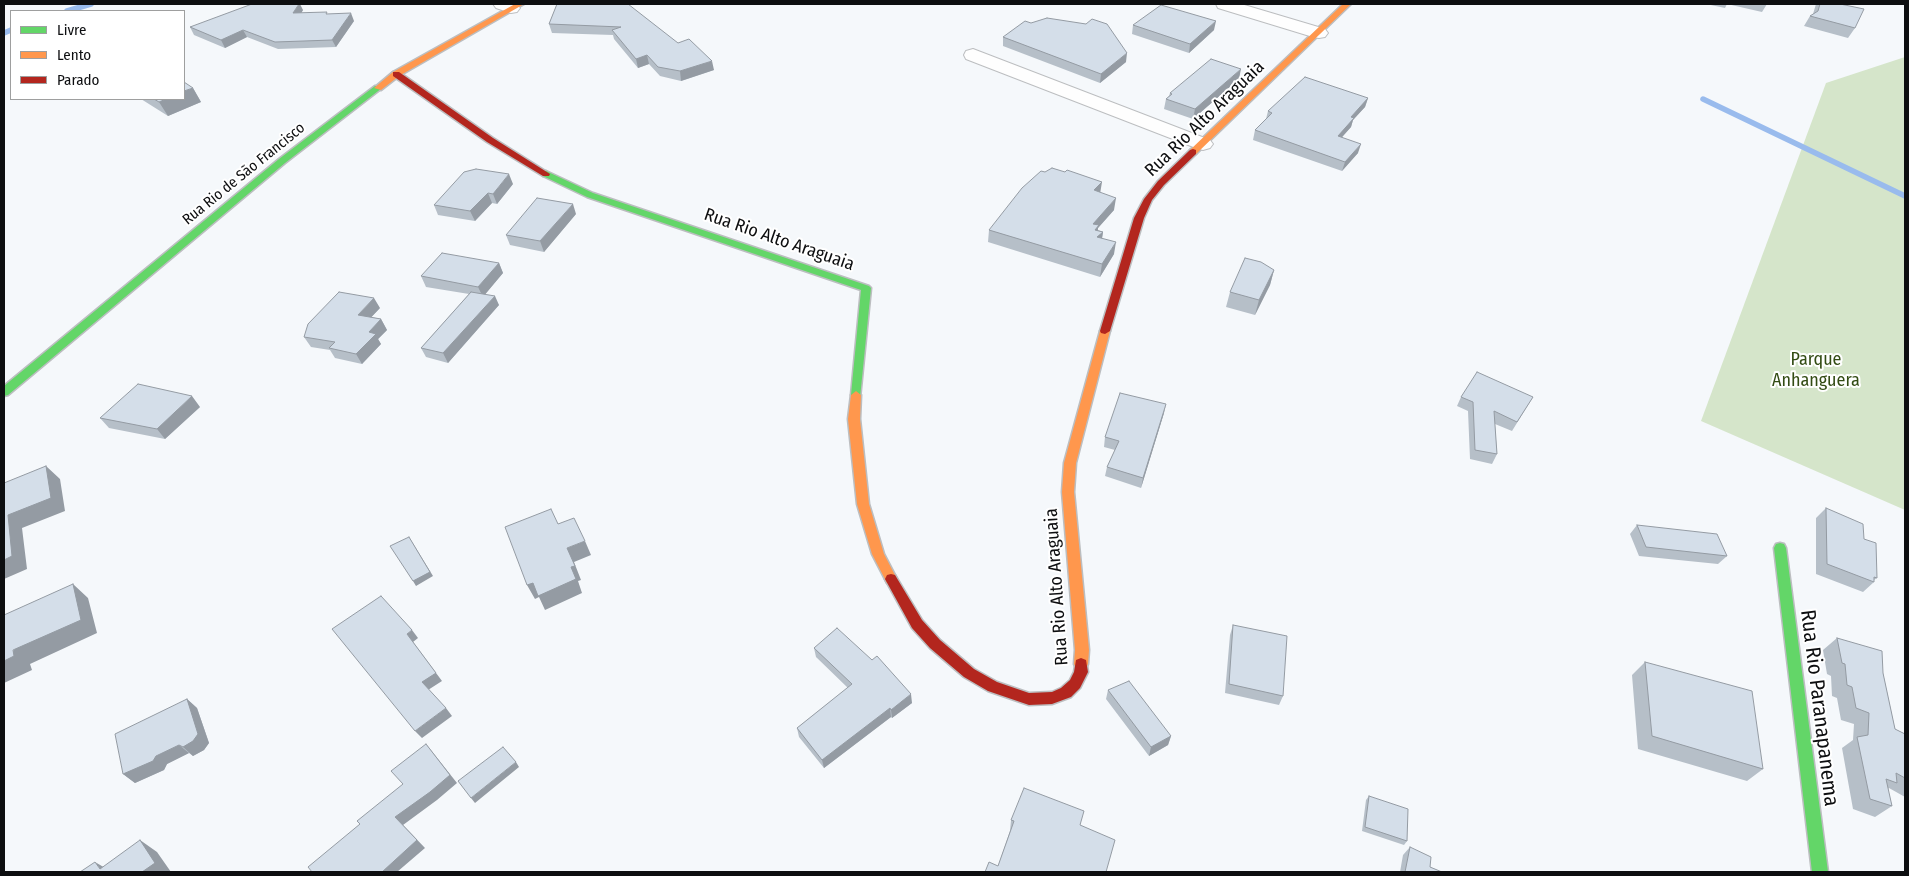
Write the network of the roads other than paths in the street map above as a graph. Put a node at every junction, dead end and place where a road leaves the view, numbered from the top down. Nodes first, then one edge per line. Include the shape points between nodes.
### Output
1 (1224, 4) edge
2 (1347, 4) edge
3 (511, 5) edge
4 (1319, 33) junction
5 (973, 55) dead end
6 (396, 74) junction
7 (1203, 144) junction
8 (4, 392) edge
9 (1780, 548) dead end
10 (1820, 872) edge

1 - 4 street
2 - 4 street, Rua Rio Alto Araguaia
3 - 6 street, Rua Rio de São Francisco
4 - 7 street, Rua Rio Alto Araguaia
5 - 7 street
6 - 7 street, Rua Rio Alto Araguaia via 539,171 590,195 866,288 854,419 863,504 878,554 917,624 935,644 969,673 993,687 1029,699 1052,698 1066,693 1081,672 1082,650 1068,492 1070,463 1139,218 1161,183
6 - 8 street, Rua Rio de São Francisco via 282,161
9 - 10 street, Rua Rio Paranapanema

